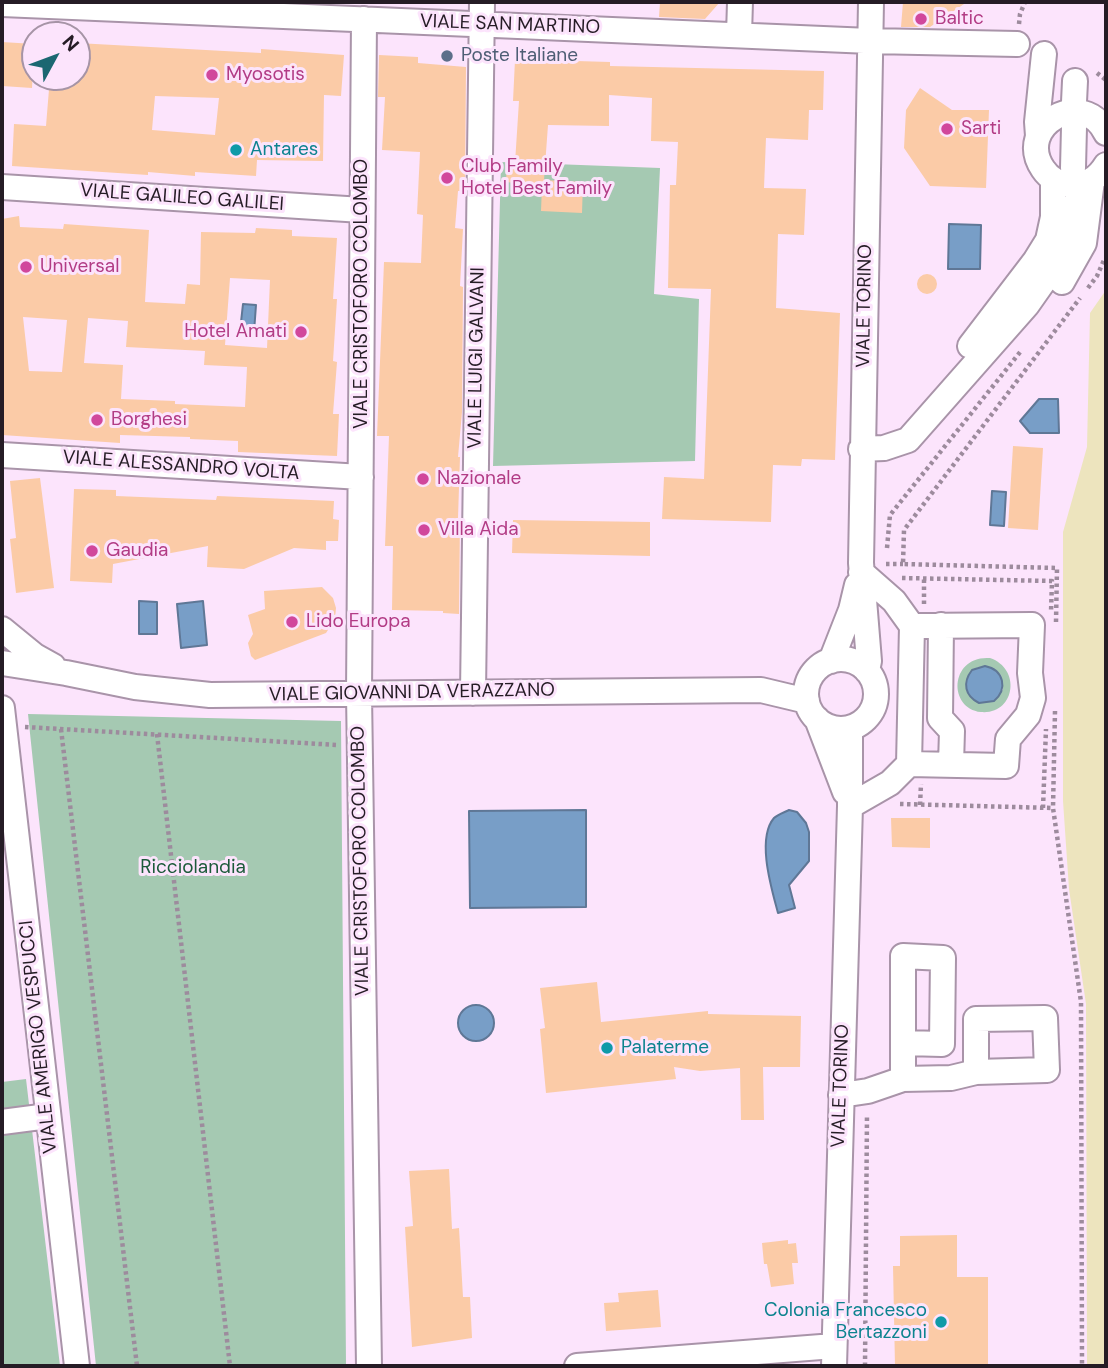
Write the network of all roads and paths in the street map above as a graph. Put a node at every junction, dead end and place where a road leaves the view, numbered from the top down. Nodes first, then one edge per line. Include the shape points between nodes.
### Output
1 (740, 2) edge
2 (871, 2) edge
3 (2, 4) edge
4 (111, 5) edge
5 (257, 8) edge
6 (482, 13) edge
7 (364, 19) junction
8 (739, 35) junction
9 (870, 41) junction
10 (1017, 44) dead end
11 (1044, 54) dead end
12 (1074, 127) dead end
13 (1106, 133) edge
14 (1038, 136) junction
15 (1081, 173) edge
16 (2, 187) edge
17 (1073, 206) dead end
18 (362, 210) junction
19 (1106, 254) edge
20 (1023, 348) dead end
21 (952, 388) junction
22 (861, 449) junction
23 (2, 454) edge
24 (360, 477) junction
25 (860, 572) junction
26 (886, 572) dead end
27 (892, 578) dead end
28 (1050, 621) dead end
29 (941, 625) junction
30 (912, 626) junction
31 (2, 629) edge
32 (1056, 635) dead end
33 (2, 663) edge
34 (824, 665) junction
35 (867, 671) junction
36 (66, 673) junction
37 (761, 690) junction
38 (473, 692) junction
39 (359, 694) junction
40 (1055, 701) dead end
41 (812, 710) junction
42 (3, 716) edge
43 (850, 728) junction
44 (1046, 728) dead end
45 (61, 729) junction
46 (157, 734) junction
47 (360, 746) junction
48 (909, 764) junction
49 (951, 764) junction
50 (897, 804) dead end
51 (850, 806) junction
52 (1043, 808) junction
53 (1053, 808) junction
54 (904, 1043) dead end
55 (976, 1072) dead end
56 (903, 1079) junction
57 (841, 1095) junction
58 (48, 1116) junction
59 (2, 1122) edge
60 (834, 1356) edge
61 (77, 1366) edge
62 (137, 1366) edge
63 (230, 1366) edge
64 (369, 1366) edge
65 (577, 1366) edge
66 (1082, 1366) edge

1 - 8 street
2 - 9 street, VIALE TORINO
3 - 4 street, VIALE SAN MARTINO
4 - 5 street, VIALE SAN MARTINO
5 - 7 street, VIALE SAN MARTINO
6 - 7 street, VIALE SAN MARTINO
6 - 8 street, VIALE SAN MARTINO
6 - 38 street, VIALE LUIGI GALVANI
7 - 18 street, VIALE CRISTOFORO COLOMBO
8 - 9 street, VIALE SAN MARTINO
9 - 10 street, VIALE SAN MARTINO
9 - 22 street, VIALE TORINO
11 - 14 street
12 - 15 street
13 - 14 street via 1097,120 1075,111 1052,118
14 - 15 street via 1038,161
15 - 21 street via 1053,217 1048,240 1035,261 968,349
15 - 21 street via 1084,243 1059,288 1002,357
16 - 18 street, VIALE GALILEO GALILEI
17 - 21 street via 1068,234 1053,268 1027,305
18 - 24 street, VIALE CRISTOFORO COLOMBO
19 - 32 path via 1097,276 904,530 903,564 1058,568
20 - 26 path via 890,515
21 - 22 street via 908,440
22 - 25 street, VIALE TORINO
23 - 24 street, VIALE ALESSANDRO VOLTA
24 - 39 street, VIALE CRISTOFORO COLOMBO
25 - 30 street via 894,601
25 - 34 street, VIALE TORINO via 851,610
25 - 35 street, VIALE TORINO
27 - 28 path via 1052,581
29 - 30 street
29 - 49 street via 940,719 952,731
29 - 49 street via 1032,625 1033,698 1028,715 1008,739 1006,766
30 - 48 street
31 - 36 street, VIALE GIOVANNI DA VERAZZANO via 35,656
33 - 36 street, VIALE GIOVANNI DA VERAZZANO
34 - 35 street via 854,662
34 - 37 street, VIALE GIOVANNI DA VERAZZANO
34 - 41 street via 808,684
35 - 43 street via 876,700 864,721
36 - 39 street, VIALE GIOVANNI DA VERAZZANO via 210,695
37 - 38 street, VIALE GIOVANNI DA VERAZZANO
37 - 41 street, VIALE GIOVANNI DA VERAZZANO
38 - 39 street, VIALE GIOVANNI DA VERAZZANO
39 - 47 street, VIALE CRISTOFORO COLOMBO
40 - 53 path
41 - 43 street via 832,728
41 - 51 street, VIALE TORINO
42 - 45 path
42 - 58 street, VIALE AMERIGO VESPUCCI
43 - 51 street, VIALE TORINO
44 - 52 path
45 - 46 path
45 - 62 path
46 - 47 path
46 - 63 path
47 - 64 street, VIALE CRISTOFORO COLOMBO
48 - 49 street
48 - 51 street via 890,783
50 - 52 path
51 - 57 street, VIALE TORINO
52 - 53 path
53 - 66 path via 1081,1002
54 - 56 street
55 - 56 street via 951,1078
56 - 57 street
57 - 60 street, VIALE TORINO
58 - 59 street
58 - 61 street, VIALE AMERIGO VESPUCCI
60 - 65 street

